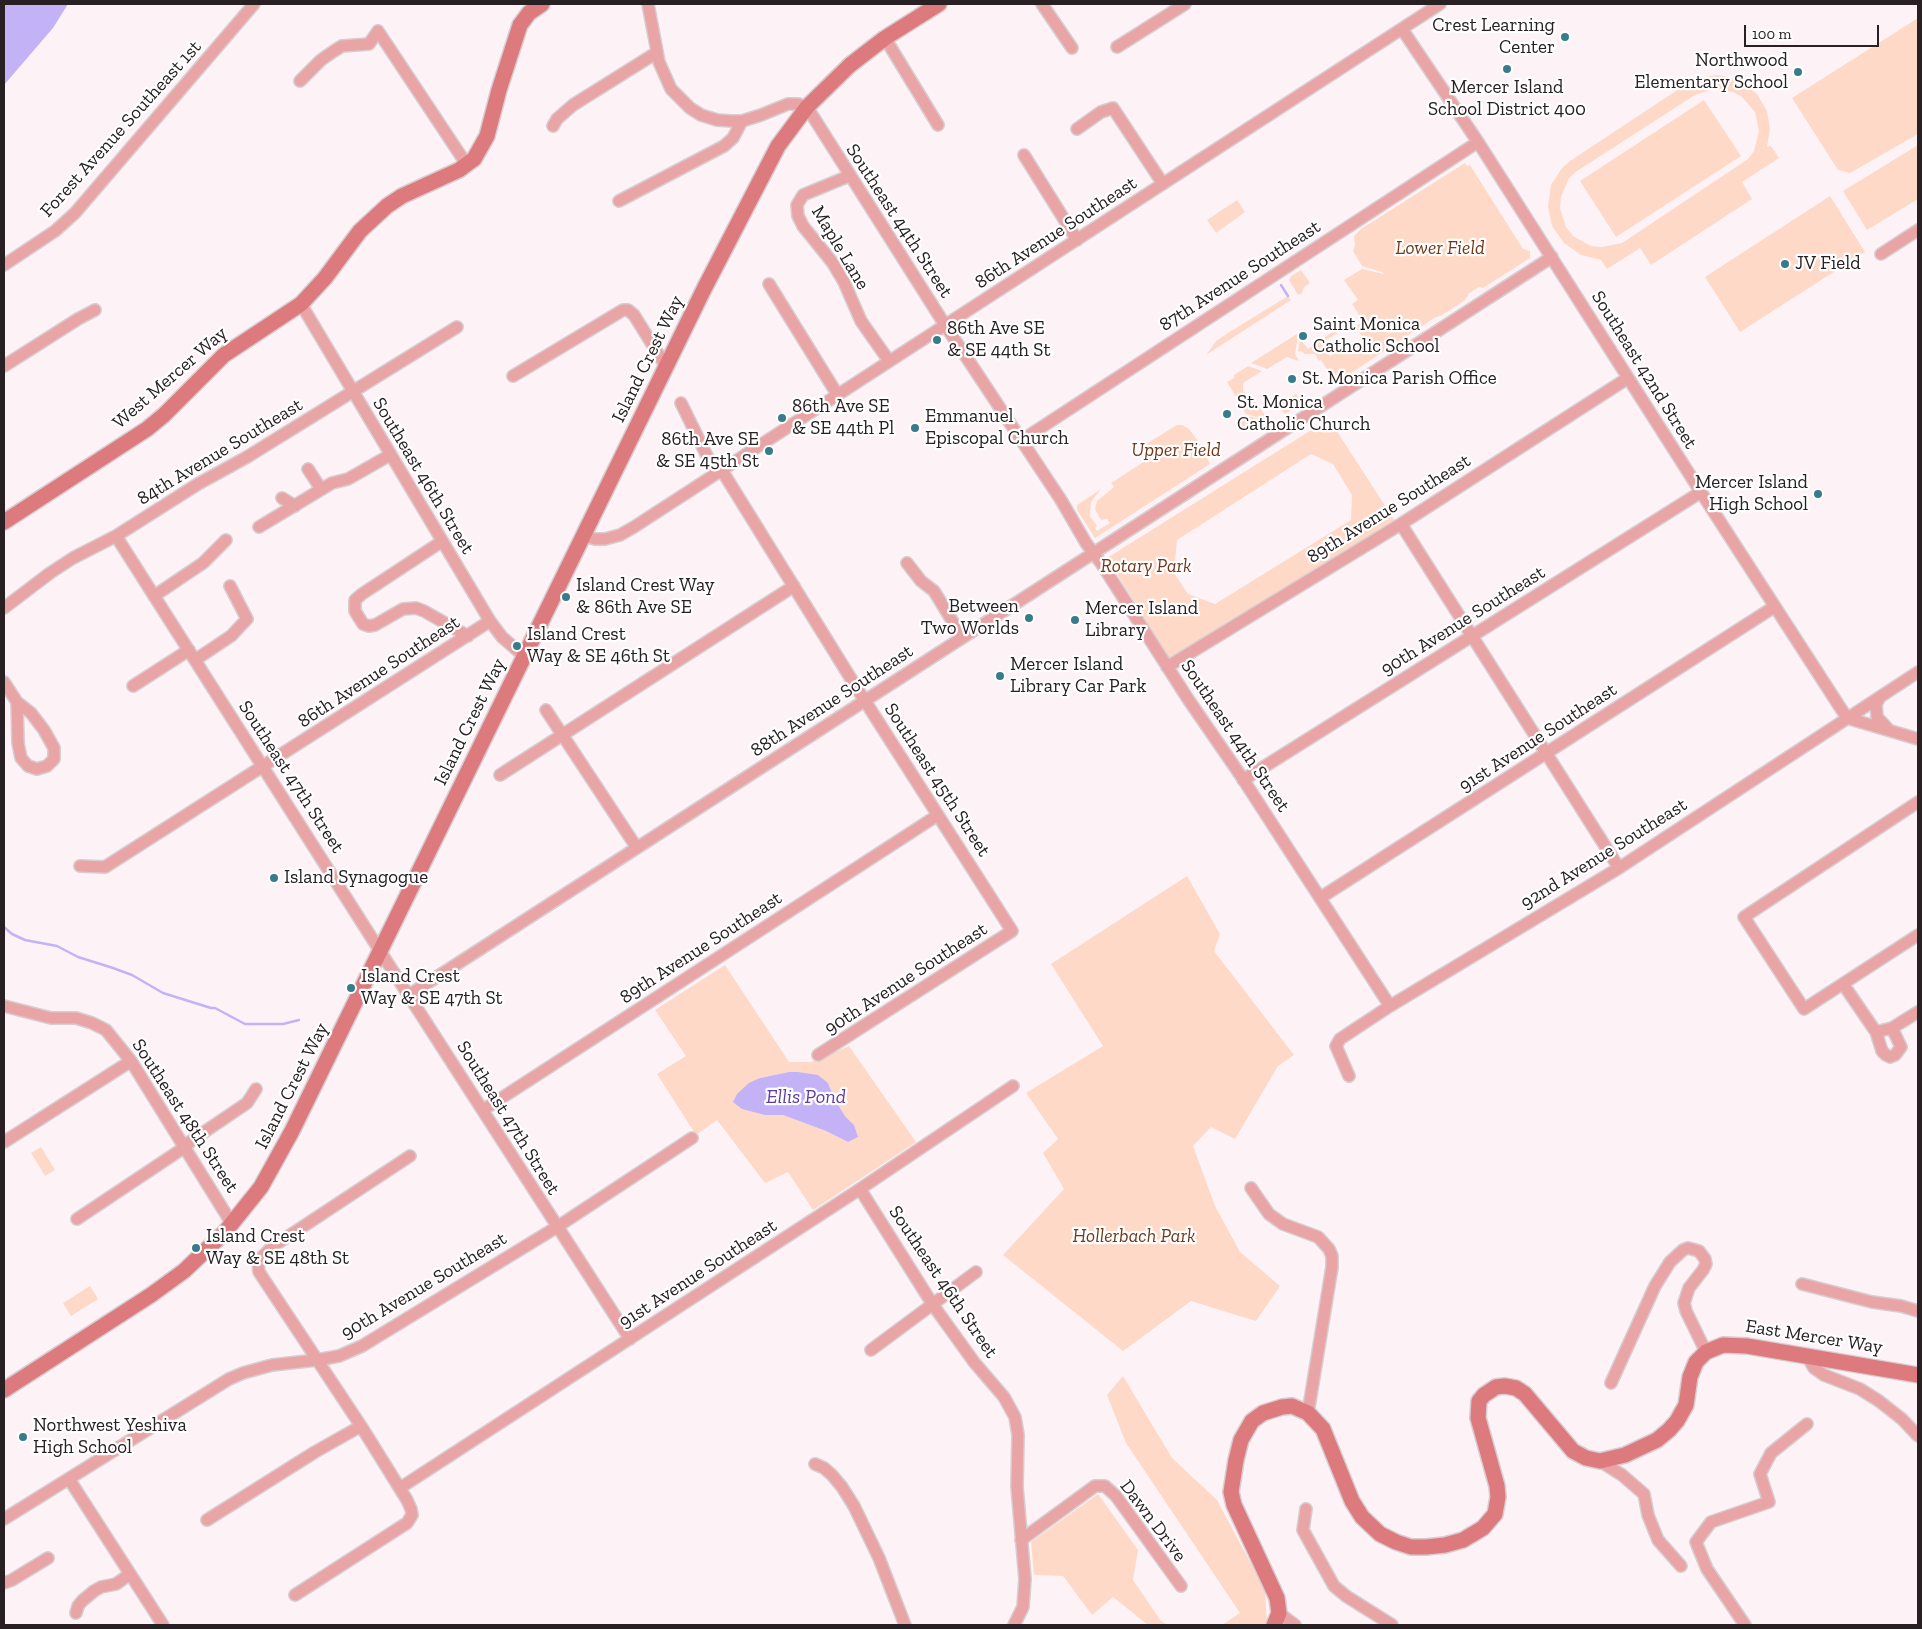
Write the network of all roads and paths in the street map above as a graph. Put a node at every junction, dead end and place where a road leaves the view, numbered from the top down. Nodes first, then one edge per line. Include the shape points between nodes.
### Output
1 (254, 4) edge
2 (542, 4) edge
3 (648, 4) edge
4 (939, 4) edge
5 (1042, 4) edge
6 (1185, 4) edge
7 (1440, 4) edge
8 (1402, 29) junction
9 (885, 38) junction
10 (1117, 47) dead end
11 (1072, 48) dead end
12 (656, 52) junction
13 (300, 81) dead end
14 (807, 107) junction
15 (742, 121) junction
16 (938, 125) dead end
17 (553, 126) dead end
18 (1077, 128) dead end
19 (1478, 142) junction
20 (1024, 155) dead end
21 (467, 165) junction
22 (849, 176) junction
23 (1163, 184) junction
24 (619, 201) dead end
25 (1918, 230) edge
26 (1077, 240) junction
27 (1881, 254) dead end
28 (1552, 257) junction
29 (4, 265) edge
30 (769, 284) dead end
31 (301, 304) junction
32 (95, 310) dead end
33 (945, 325) junction
34 (457, 327) dead end
35 (889, 360) junction
36 (4, 366) edge
37 (667, 368) junction
38 (513, 376) dead end
39 (1628, 378) junction
40 (352, 392) junction
41 (836, 394) junction
42 (681, 403) dead end
43 (1022, 440) junction
44 (390, 455) junction
45 (308, 469) dead end
46 (719, 471) junction
47 (321, 489) junction
48 (1701, 492) junction
49 (282, 498) dead end
50 (295, 506) junction
51 (4, 522) edge
52 (1401, 524) junction
53 (259, 527) dead end
54 (116, 536) junction
55 (584, 536) junction
56 (226, 540) dead end
57 (441, 542) junction
58 (1092, 552) junction
59 (907, 564) dead end
60 (230, 586) dead end
61 (794, 586) junction
62 (154, 596) junction
63 (1774, 607) junction
64 (4, 608) edge
65 (490, 622) junction
66 (468, 636) junction
67 (1472, 636) junction
68 (962, 637) junction
69 (192, 655) junction
70 (525, 657) junction
71 (1168, 666) junction
72 (1918, 672) edge
73 (4, 682) edge
74 (133, 686) dead end
75 (1880, 697) junction
76 (865, 700) junction
77 (17, 702) junction
78 (546, 710) dead end
79 (1848, 718) junction
80 (1891, 731) junction
81 (562, 735) junction
82 (1918, 739) edge
83 (1546, 754) junction
84 (264, 767) junction
85 (500, 775) dead end
86 (1243, 780) junction
87 (1918, 802) edge
88 (938, 814) junction
89 (637, 848) junction
90 (80, 866) dead end
91 (1619, 868) junction
92 (1320, 898) junction
93 (1012, 931) joint
94 (1918, 935) edge
95 (380, 951) junction
96 (1843, 984) junction
97 (409, 995) junction
98 (4, 1006) edge
99 (1390, 1006) junction
100 (1918, 1012) edge
101 (1892, 1028) junction
102 (1876, 1032) junction
103 (818, 1055) dead end
104 (131, 1061) junction
105 (1349, 1076) dead end
106 (1013, 1086) dead end
107 (256, 1089) dead end
108 (483, 1110) junction
109 (692, 1138) dead end
110 (4, 1142) edge
111 (185, 1147) junction
112 (410, 1156) dead end
113 (1251, 1188) dead end
114 (860, 1189) junction
115 (77, 1219) dead end
116 (232, 1224) junction
117 (557, 1227) junction
118 (976, 1272) dead end
119 (1802, 1284) dead end
120 (933, 1305) junction
121 (1918, 1311) edge
122 (630, 1339) junction
123 (871, 1350) dead end
124 (1706, 1352) junction
125 (1813, 1358) junction
126 (317, 1360) junction
127 (1918, 1375) edge
128 (1611, 1382) dead end
129 (4, 1390) edge
130 (1308, 1412) junction
131 (1807, 1424) dead end
132 (361, 1426) junction
133 (1918, 1436) edge
134 (1600, 1461) junction
135 (816, 1464) dead end
136 (70, 1479) junction
137 (400, 1488) junction
138 (1306, 1509) dead end
139 (4, 1519) edge
140 (207, 1520) dead end
141 (1022, 1540) junction
142 (48, 1558) dead end
143 (1681, 1566) dead end
144 (130, 1574) junction
145 (4, 1583) edge
146 (1181, 1586) dead end
147 (295, 1595) dead end
148 (76, 1613) dead end
149 (1277, 1619) edge
150 (163, 1625) edge
151 (905, 1625) edge
152 (1014, 1625) edge
153 (1294, 1625) edge
154 (1392, 1625) edge
155 (1746, 1625) edge

1 - 29 street, Forest Avenue Southeast 1st via 75,213 55,231
2 - 21 street, West Mercer Way via 520,25 487,136 480,152
3 - 12 street
4 - 9 street, Island Crest Way
5 - 11 street
6 - 10 street
7 - 8 street, 86th Avenue Southeast
8 - 19 street, Southeast 42nd Street
8 - 23 street, 86th Avenue Southeast
9 - 14 street, Island Crest Way via 850,64
9 - 16 street
12 - 15 street via 671,89 690,108 716,120
12 - 17 street via 573,105
13 - 21 street via 334,51 342,46 369,44 378,31
14 - 15 street via 788,104
14 - 22 street, Southeast 44th Street
14 - 37 street, Island Crest Way via 765,168
15 - 24 street via 733,138 724,146
18 - 23 street via 1113,108
19 - 28 street, Southeast 42nd Street
19 - 43 street, 87th Avenue Southeast
20 - 26 street
21 - 31 street, West Mercer Way via 386,206 360,231
22 - 33 street, Southeast 44th Street
22 - 35 street, Maple Lane via 803,195 797,204 798,216 832,262 861,322
23 - 26 street, 86th Avenue Southeast
25 - 27 street
26 - 33 street, 86th Avenue Southeast
28 - 39 street, Southeast 42nd Street
28 - 58 street, 88th Avenue Southeast
30 - 41 street
31 - 40 street, Southeast 46th Street
31 - 51 street, West Mercer Way via 224,355 147,429
32 - 36 street
33 - 35 street, 86th Avenue Southeast
33 - 43 street, Southeast 44th Street
34 - 40 street, 84th Avenue Southeast
35 - 41 street, 86th Avenue Southeast
37 - 38 street via 634,315 623,310
37 - 55 street, Island Crest Way
39 - 48 street, Southeast 42nd Street
39 - 52 street, 89th Avenue Southeast
40 - 44 street, Southeast 46th Street
40 - 54 street, 84th Avenue Southeast
41 - 46 street, 86th Avenue Southeast
42 - 46 street, Southeast 45th Street via 707,456
43 - 58 street, Southeast 44th Street
44 - 47 street via 348,479 332,482
44 - 57 street, Southeast 46th Street
45 - 47 street
46 - 55 street, 86th Avenue Southeast via 620,535 605,539
46 - 61 street, Southeast 45th Street
47 - 50 street
48 - 63 street, Southeast 42nd Street
48 - 67 street, 90th Avenue Southeast
49 - 50 street
50 - 53 street
52 - 67 street
52 - 71 street, 89th Avenue Southeast
54 - 62 street, Southeast 47th Street
54 - 64 street, 84th Avenue Southeast via 58,568
55 - 70 street, Island Crest Way
56 - 62 street via 203,563
57 - 65 street, Southeast 46th Street
57 - 66 street via 362,594 355,600 355,611 363,624 369,626 403,609 416,608
58 - 68 street, 88th Avenue Southeast
58 - 71 street, Southeast 44th Street
59 - 68 street via 921,582 934,591
60 - 69 street via 247,619 231,636
61 - 76 street, Southeast 45th Street
61 - 81 street
62 - 69 street, Southeast 47th Street
63 - 79 street, Southeast 42nd Street
63 - 83 street, 91st Avenue Southeast
65 - 66 street, 86th Avenue Southeast
65 - 70 street, Southeast 46th Street via 502,638
66 - 84 street, 86th Avenue Southeast
67 - 83 street
67 - 86 street, 90th Avenue Southeast
68 - 76 street, 88th Avenue Southeast
69 - 74 street
69 - 84 street, Southeast 47th Street
70 - 95 street, Island Crest Way
71 - 86 street, Southeast 44th Street
72 - 75 street, 92nd Avenue Southeast
73 - 77 street
75 - 79 street, 92nd Avenue Southeast
75 - 80 street via 1876,704 1877,716
76 - 88 street, Southeast 45th Street
76 - 89 street, 88th Avenue Southeast
77 - 77 street via 21,758 28,766 38,769 47,766 54,759 54,748 31,712
78 - 81 street
79 - 80 street
79 - 91 street, 92nd Avenue Southeast
80 - 82 street
81 - 85 street
81 - 89 street
83 - 91 street
83 - 92 street, 91st Avenue Southeast
84 - 90 street, 86th Avenue Southeast via 104,867
84 - 95 street, Southeast 47th Street
86 - 92 street, Southeast 44th Street
87 - 96 street via 1744,916 1804,1009
88 - 93 street, Southeast 45th Street
88 - 108 street, 89th Avenue Southeast
89 - 97 street, 88th Avenue Southeast
91 - 99 street, 92nd Avenue Southeast
92 - 99 street, Southeast 44th Street
93 - 103 street, 90th Avenue Southeast
94 - 96 street
95 - 97 street, Southeast 47th Street
95 - 116 street, Island Crest Way via 280,1155 261,1187
96 - 102 street
97 - 108 street, Southeast 47th Street
98 - 104 street, Southeast 48th Street via 51,1018 76,1018 92,1023 106,1030
99 - 105 street, 92nd Avenue Southeast via 1340,1039 1336,1046
100 - 101 street
101 - 102 street
101 - 102 street via 1901,1047 1890,1057 1882,1051
104 - 110 street
104 - 111 street, Southeast 48th Street
106 - 114 street, 91st Avenue Southeast
107 - 111 street via 247,1103
108 - 117 street, Southeast 47th Street
109 - 117 street, 90th Avenue Southeast
111 - 115 street
111 - 116 street, Southeast 48th Street
112 - 126 street via 272,1247 258,1263 259,1272
113 - 130 street via 1269,1214 1283,1224 1318,1237 1332,1256
114 - 120 street, Southeast 46th Street
114 - 122 street, 91st Avenue Southeast
116 - 129 street, Island Crest Way via 163,1287
117 - 122 street, Southeast 47th Street
117 - 126 street, 90th Avenue Southeast via 362,1346
118 - 120 street
119 - 121 street
120 - 123 street
120 - 141 street, Southeast 46th Street via 968,1355 1004,1397 1015,1417
122 - 137 street, 91st Avenue Southeast
124 - 125 street, East Mercer Way via 1732,1344
124 - 128 street via 1684,1303 1689,1288 1706,1264 1699,1251 1688,1248 1670,1262 1655,1286
124 - 134 street via 1692,1369 1686,1405 1669,1430 1657,1440 1625,1455
125 - 127 street, East Mercer Way
125 - 133 street via 1814,1368 1824,1376 1860,1389 1902,1419
126 - 132 street
126 - 136 street, 90th Avenue Southeast via 243,1372
130 - 134 street via 1326,1434 1352,1501 1362,1517 1380,1534 1411,1547 1463,1540 1484,1528 1495,1514 1497,1486 1478,1418 1479,1401 1496,1387 1516,1388 1525,1394 1574,1451
130 - 149 street via 1292,1406 1257,1416 1241,1440 1232,1482 1234,1505 1275,1593
131 - 155 street via 1771,1453 1760,1474 1768,1502 1711,1522 1696,1542 1707,1569
132 - 137 street
132 - 140 street
134 - 143 street via 1644,1494 1658,1540
135 - 151 street via 832,1475 854,1506
136 - 139 street, 90th Avenue Southeast
136 - 144 street
137 - 147 street via 412,1515 407,1523
138 - 154 street via 1303,1530 1334,1586
141 - 146 street, Dawn Drive via 1095,1486 1105,1486 1116,1496
141 - 152 street, Southeast 46th Street via 1023,1608
142 - 145 street
144 - 148 street via 116,1584 94,1591 82,1600
144 - 150 street
149 - 153 street

